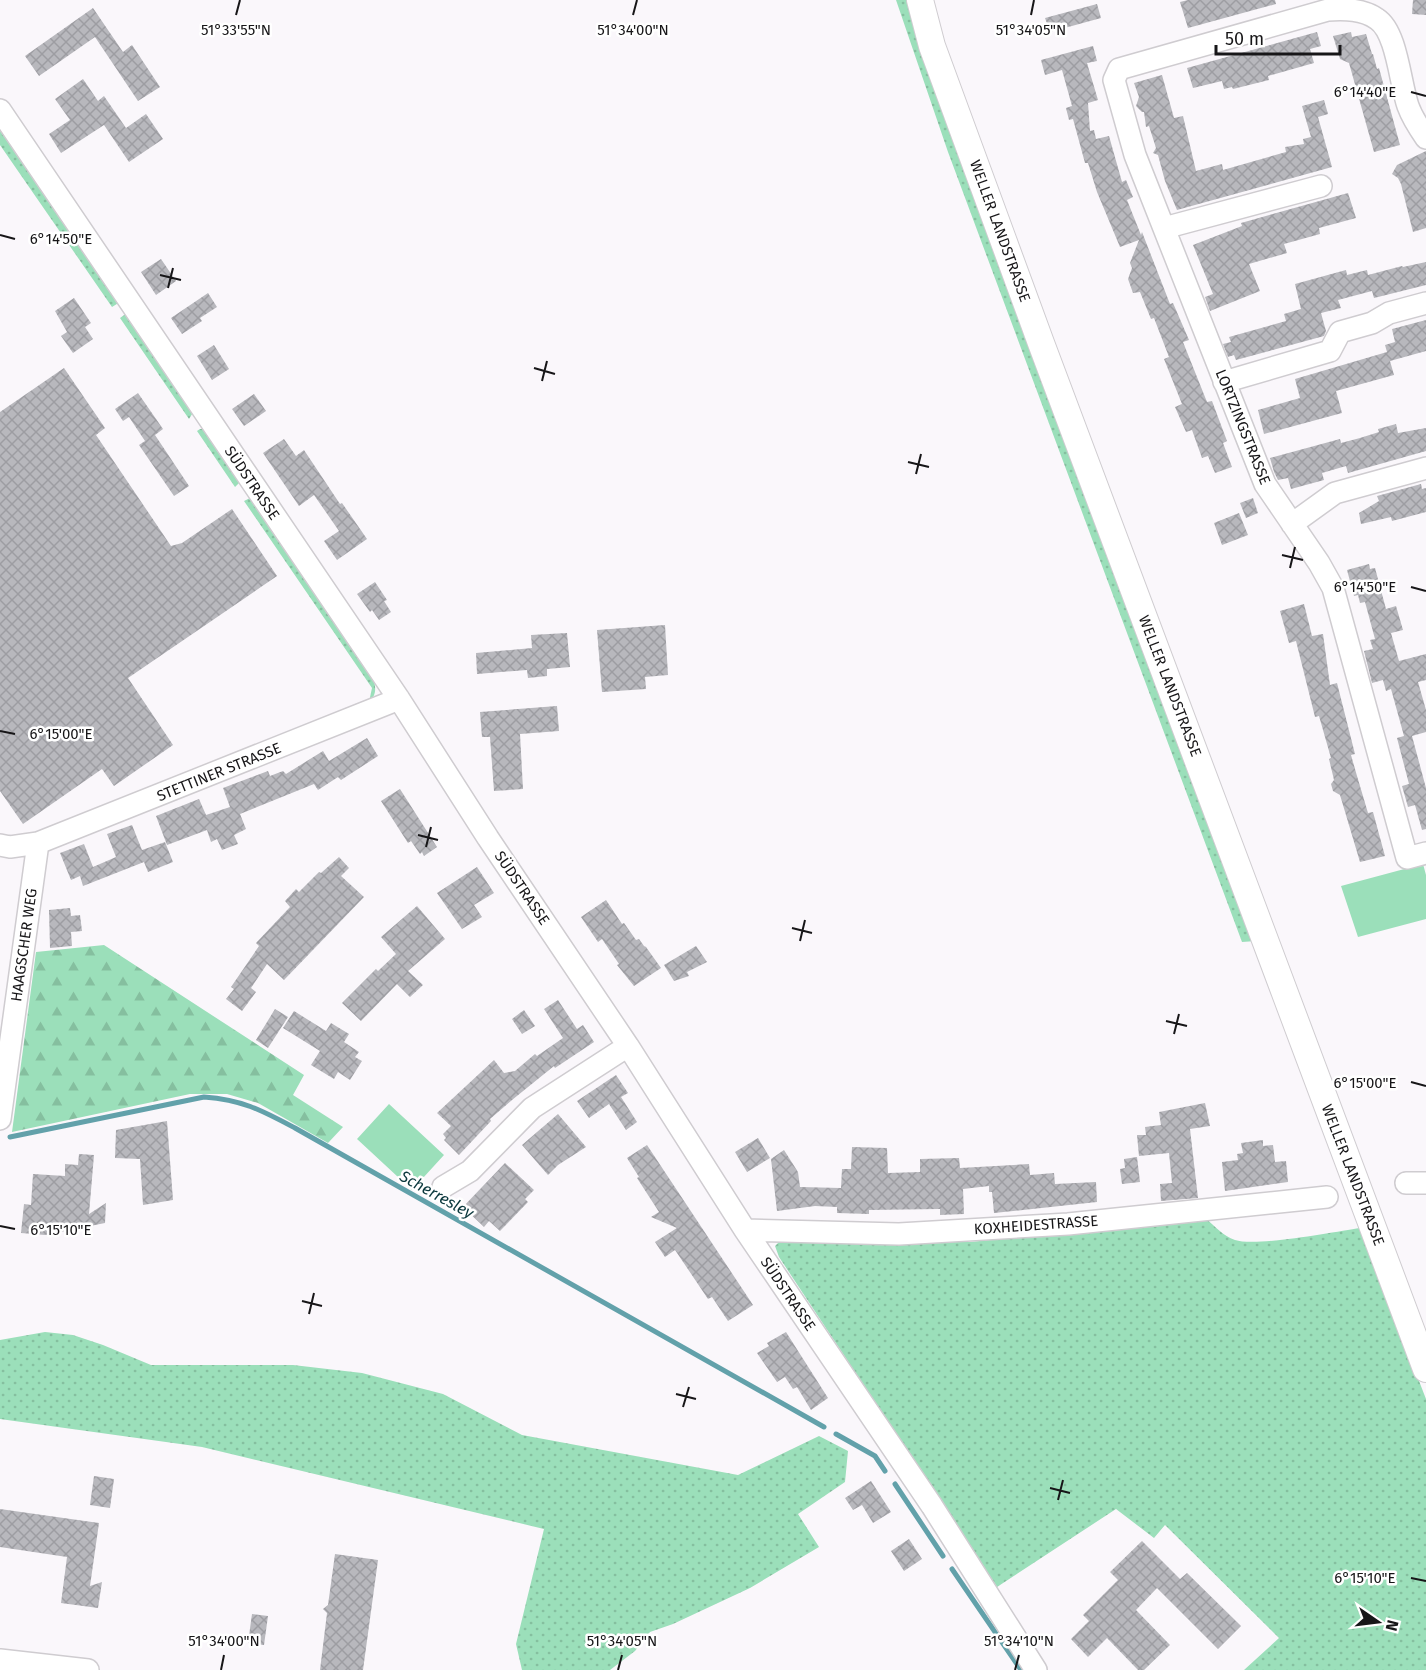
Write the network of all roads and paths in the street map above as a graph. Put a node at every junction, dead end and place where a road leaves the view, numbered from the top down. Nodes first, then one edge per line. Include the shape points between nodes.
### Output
1 (920, 0) edge
2 (0, 110) edge
3 (1426, 138) edge
4 (1321, 186) dead end
5 (1164, 228) junction
6 (1426, 303) edge
7 (1224, 382) junction
8 (1426, 468) edge
9 (1292, 524) junction
10 (399, 699) junction
11 (38, 843) junction
12 (0, 845) edge
13 (1417, 855) edge
14 (628, 1046) junction
15 (0, 1119) edge
16 (442, 1188) dead end
17 (1327, 1197) dead end
18 (745, 1230) junction
19 (1426, 1369) edge
20 (0, 1660) edge
21 (88, 1670) edge
22 (1036, 1670) edge

1 - 19 main road, WELLER LANDSTRASSE via 932,46 1033,321
2 - 10 street, SÜDSTRASSE
3 - 5 street, LORTZINGSTRASSE via 1408,105 1389,34 1380,20 1350,9 1328,10 1119,69 1114,80 1135,155
4 - 5 street
5 - 7 street, LORTZINGSTRASSE
6 - 7 street via 1340,332 1330,351
7 - 9 street, LORTZINGSTRASSE via 1265,484
8 - 9 street via 1335,493
9 - 13 street, LORTZINGSTRASSE via 1333,588
10 - 11 street, STETTINER STRASSE
10 - 14 street, SÜDSTRASSE
11 - 12 street, STETTINER STRASSE
11 - 15 street, HAAGSCHER WEG
14 - 16 street via 532,1108 470,1171
14 - 18 street, SÜDSTRASSE
17 - 18 street, KOXHEIDESTRASSE via 1068,1224 899,1234
18 - 22 street, SÜDSTRASSE via 932,1506
20 - 21 street

